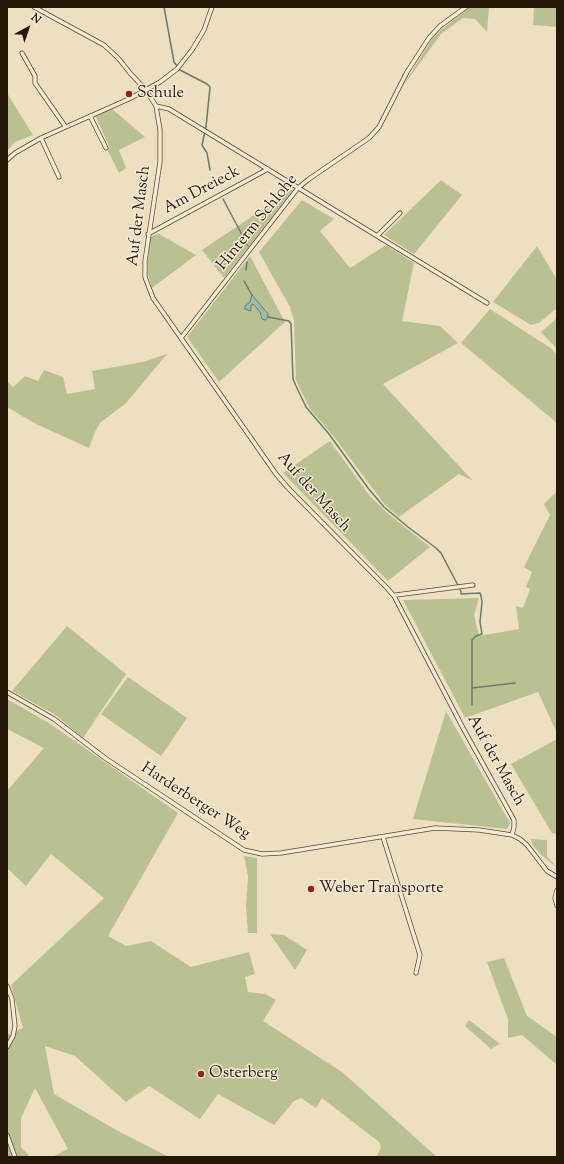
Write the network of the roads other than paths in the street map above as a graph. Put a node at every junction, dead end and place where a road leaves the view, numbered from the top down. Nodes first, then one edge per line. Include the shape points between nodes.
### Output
1 (34, 7) edge
2 (212, 7) edge
3 (466, 7) edge
4 (22, 53) dead end
5 (146, 90) junction
6 (156, 106) junction
7 (90, 116) junction
8 (65, 126) junction
9 (41, 138) junction
10 (106, 148) dead end
11 (7, 160) edge
12 (268, 169) junction
13 (59, 177) dead end
14 (298, 188) junction
15 (400, 213) dead end
16 (148, 234) junction
17 (377, 236) junction
18 (487, 303) dead end
19 (181, 338) junction
20 (473, 585) dead end
21 (394, 596) junction
22 (7, 692) edge
23 (512, 835) junction
24 (383, 837) junction
25 (557, 877) edge
26 (557, 890) edge
27 (557, 906) edge
28 (416, 973) dead end
29 (7, 986) edge
30 (7, 1047) edge
31 (7, 1135) edge
32 (15, 1157) edge

1 - 5 street via 104,45
2 - 5 street via 204,30 192,50 178,67
3 - 14 street, Hinterm Schlohe via 440,26 429,38 407,72 383,121 369,138
4 - 8 street via 35,76 35,83
5 - 6 street
5 - 7 street
6 - 12 street via 169,109
6 - 16 street, Auf der Masch via 160,130 160,162
7 - 8 street
7 - 10 street
8 - 9 street
9 - 11 street
9 - 13 street
12 - 14 street
12 - 16 street, Am Dreieck
14 - 17 street
14 - 19 street, Hinterm Schlohe
15 - 17 street
16 - 19 street, Auf der Masch via 145,277 153,298
17 - 18 street
19 - 21 street, Auf der Masch via 276,474
20 - 21 street
21 - 23 street, Auf der Masch via 514,820
22 - 24 street, Harderberger Weg via 54,719 105,758 244,850 262,854 281,853
23 - 24 street, Harderberger Weg via 435,828
23 - 25 street via 523,841 540,864
24 - 28 street via 420,955
26 - 27 street
29 - 30 street via 12,999 15,1026
31 - 32 street

